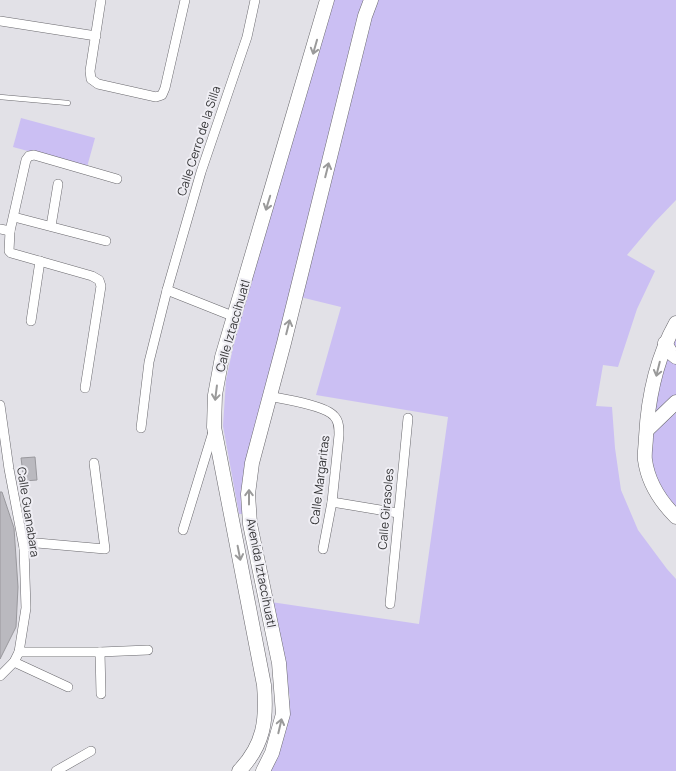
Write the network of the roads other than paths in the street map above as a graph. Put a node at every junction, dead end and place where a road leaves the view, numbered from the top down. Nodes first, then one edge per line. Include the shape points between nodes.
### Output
1 (101, 0) edge
2 (184, 0) edge
3 (255, 0) edge
4 (327, 0) edge
5 (371, 0) edge
6 (0, 21) edge
7 (96, 36) junction
8 (0, 97) edge
9 (68, 103) dead end
10 (117, 178) dead end
11 (58, 184) dead end
12 (14, 217) junction
13 (51, 226) junction
14 (0, 229) edge
15 (10, 231) junction
16 (106, 241) dead end
17 (40, 261) junction
18 (167, 290) junction
19 (234, 317) junction
20 (31, 321) dead end
21 (676, 324) edge
22 (665, 343) junction
23 (676, 357) edge
24 (85, 388) dead end
25 (268, 396) junction
26 (676, 402) edge
27 (0, 406) edge
28 (408, 418) dead end
29 (214, 427) junction
30 (141, 428) dead end
31 (647, 430) junction
32 (94, 463) dead end
33 (9, 469) junction
34 (0, 476) edge
35 (332, 502) junction
36 (398, 513) junction
37 (676, 517) edge
38 (183, 530) dead end
39 (24, 548) junction
40 (323, 549) dead end
41 (390, 604) dead end
42 (148, 650) dead end
43 (19, 652) junction
44 (100, 652) junction
45 (14, 662) junction
46 (0, 676) edge
47 (68, 686) dead end
48 (101, 694) dead end
49 (91, 751) dead end
50 (56, 771) edge
51 (239, 771) edge
52 (263, 771) edge

1 - 7 street
2 - 7 street via 162,95 156,97 98,84 91,79
3 - 18 street, Calle Cerro de la Silla via 247,37 201,172
4 -> 19 street, Calle Iztaccíhuatl
25 -> 5 street, Avenida Iztaccíhuatl
6 - 7 street
8 - 9 lane
10 - 12 street via 29,156
11 - 13 street
12 - 13 street
12 - 15 street
13 - 16 street
14 - 15 street
15 - 17 street via 10,253
17 - 20 street
17 - 24 street via 99,280 101,286
18 - 19 street
18 - 30 street, Calle Cerro de la Silla via 149,362
19 -> 29 street, Calle Iztaccíhuatl via 215,395
21 - 22 street
22 - 23 street
22 -> 31 street via 648,410
25 - 35 street, Calle Margaritas via 326,410 334,416 339,425 339,435
52 -> 25 street, Avenida Iztaccíhuatl via 272,753 283,714 279,663 252,539 248,494
26 - 31 street
27 - 33 street, Calle Guanabara
28 - 36 street, Calle Girasoles
29 - 38 street
29 -> 51 street, Calle Iztaccíhuatl via 266,709 260,741
31 - 37 street via 645,460 652,483
32 - 39 street via 105,549 38,543
33 - 34 street
33 - 39 street, Calle Guanabara
35 - 36 street
35 - 40 street, Calle Margaritas
36 - 41 street, Calle Girasoles
39 - 43 street, Calle Guanabara via 26,608
42 - 44 street
43 - 44 street
43 - 45 street, Calle Guanabara
44 - 48 street
45 - 46 street, Calle Guanabara
45 - 47 street
49 - 50 street

